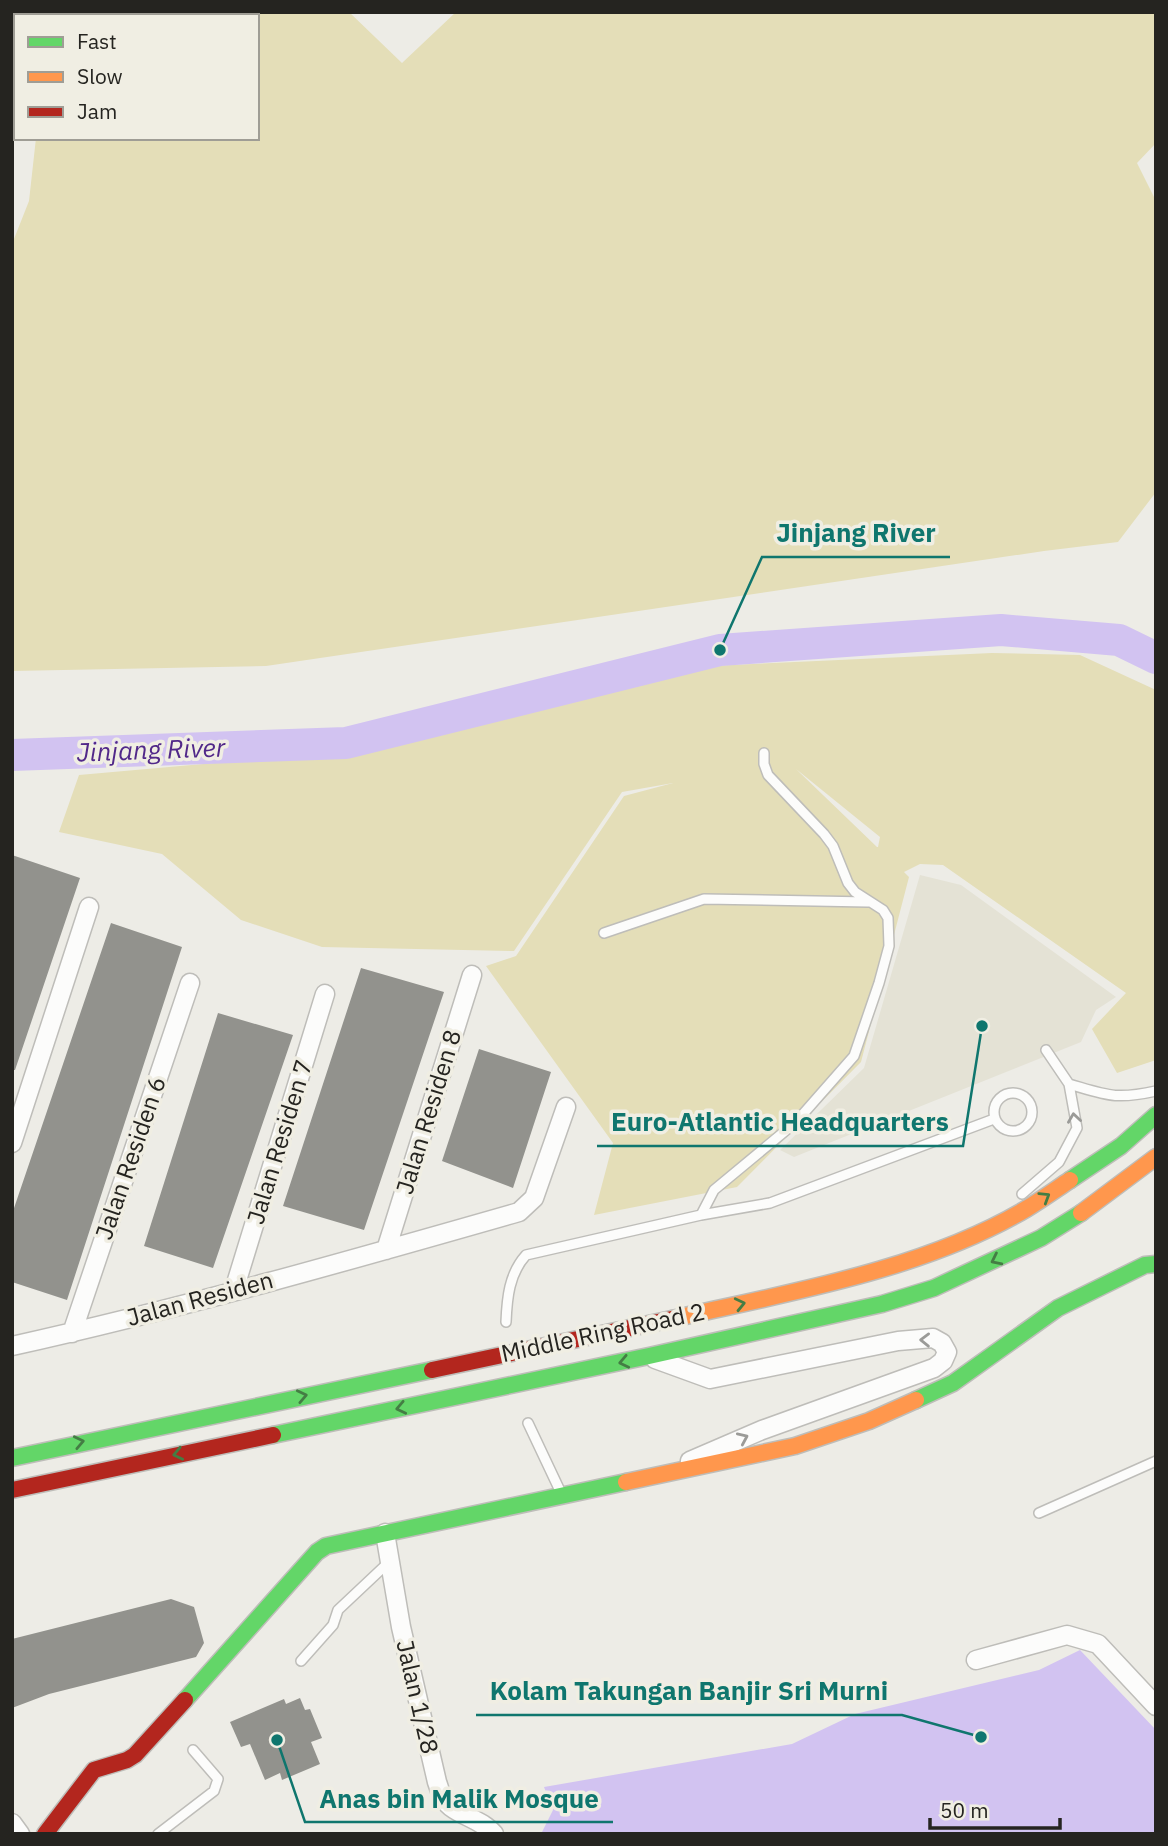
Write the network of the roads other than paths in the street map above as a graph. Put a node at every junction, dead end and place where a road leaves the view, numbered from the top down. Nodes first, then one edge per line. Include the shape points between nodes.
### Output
1 (764, 753) dead end
2 (870, 902) junction
3 (89, 906) dead end
4 (604, 933) dead end
5 (472, 975) dead end
6 (190, 983) dead end
7 (325, 995) dead end
8 (1046, 1050) dead end
9 (1069, 1084) junction
10 (1156, 1091) edge
11 (566, 1107) dead end
12 (1156, 1115) edge
13 (995, 1119) junction
14 (12, 1143) edge
15 (1156, 1157) edge
16 (1009, 1204) dead end
17 (999, 1212) dead end
18 (701, 1215) junction
19 (969, 1237) junction
20 (386, 1250) junction
21 (1156, 1264) edge
22 (234, 1290) junction
23 (506, 1322) dead end
24 (72, 1333) junction
25 (12, 1346) edge
26 (649, 1356) junction
27 (528, 1423) dead end
28 (12, 1458) edge
29 (1156, 1461) edge
30 (658, 1475) junction
31 (12, 1490) edge
32 (563, 1497) junction
33 (1039, 1513) dead end
34 (386, 1533) junction
35 (389, 1562) junction
36 (976, 1660) dead end
37 (301, 1661) dead end
38 (1156, 1706) edge
39 (193, 1750) dead end
40 (12, 1823) edge
41 (20, 1834) edge
42 (45, 1834) edge
43 (158, 1834) edge
44 (494, 1834) edge

1 - 2 lane via 768,775 824,834 848,883
2 - 4 lane via 704,899
2 - 18 lane via 888,918 889,946 854,1056 796,1122 714,1190
3 - 14 street
5 - 20 street, Jalan Residen 8
6 - 24 street, Jalan Residen 6
7 - 22 street, Jalan Residen 7
8 - 9 lane
9 - 10 lane via 1109,1097
16 -> 9 lane via 1059,1163 1077,1128
11 - 20 street, Jalan Residen via 530,1204 519,1212
19 -> 12 main road, Middle Ring Road 2 via 1075,1178
13 - 13 lane via 994,1106 1008,1093 1020,1094 1030,1103 1030,1121 1020,1130 1002,1128
13 - 18 lane via 770,1203
15 -> 26 main road, Middle Ring Road 2 via 1041,1238 934,1288 834,1317
17 - 19 lane
18 - 23 lane via 526,1255 517,1264 509,1289
28 -> 19 main road, Middle Ring Road 2 via 799,1290 921,1256
20 - 22 street, Jalan Residen
21 - 30 main road via 1144,1265 1059,1308 953,1383 880,1416 796,1446
22 - 24 street, Jalan Residen
24 - 25 street, Jalan Residen
30 -> 26 street via 762,1430 934,1367 947,1352 933,1338 898,1341 710,1379
26 -> 31 main road, Middle Ring Road 2
27 - 32 lane
29 - 33 lane
30 - 32 main road
32 - 34 main road
34 - 35 street, Jalan 1/28
34 - 42 main road via 335,1543 317,1552 135,1755 94,1770
35 - 37 lane via 338,1610 333,1625
35 - 44 street, Jalan 1/28 via 428,1751 443,1798
36 - 38 street via 1068,1635 1098,1644
39 - 43 lane via 218,1779 217,1786
40 - 41 street

